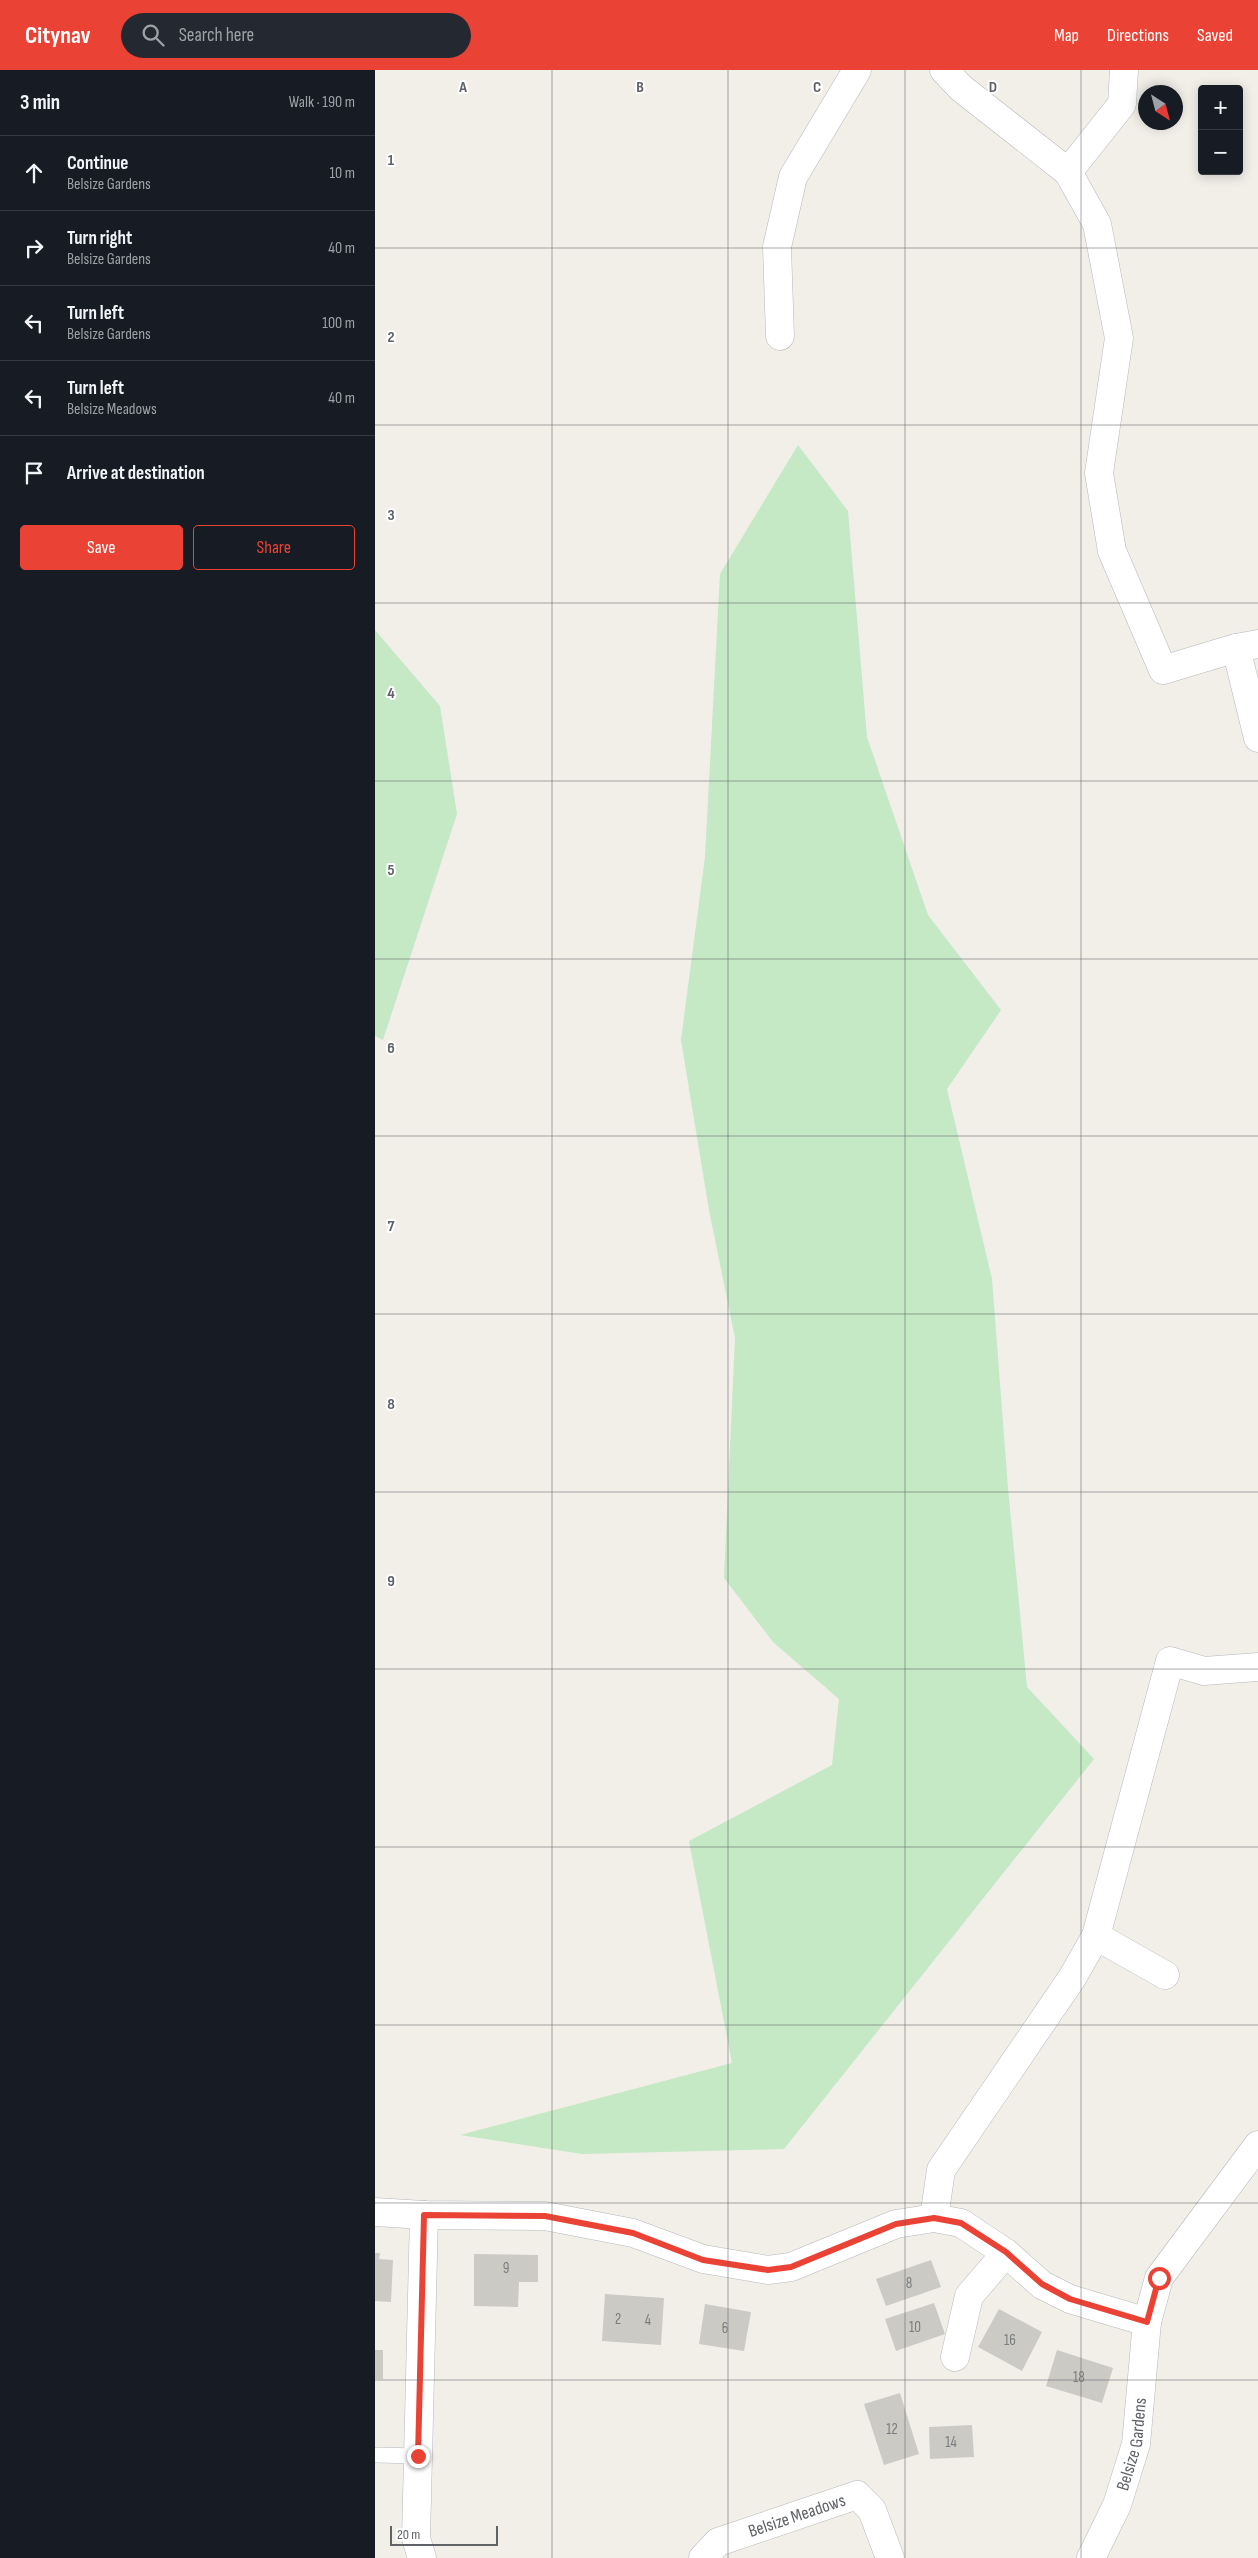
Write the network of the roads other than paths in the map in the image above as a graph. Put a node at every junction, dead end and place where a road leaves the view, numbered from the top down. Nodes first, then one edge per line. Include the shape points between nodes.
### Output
1 (857, 70) edge
2 (944, 70) edge
3 (1124, 70) edge
4 (1068, 172) junction
5 (780, 336) dead end
6 (1247, 646) edge
7 (1258, 738) edge
8 (1258, 1667) edge
9 (1096, 1936) junction
10 (1165, 1975) dead end
11 (1258, 2145) edge
12 (375, 2212) edge
13 (424, 2215) junction
14 (934, 2218) junction
15 (1006, 2252) junction
16 (1147, 2322) junction
17 (955, 2356) dead end
18 (377, 2455) dead end
19 (418, 2456) junction
20 (422, 2558) edge
21 (703, 2558) edge
22 (890, 2558) edge
23 (1091, 2558) edge

1 - 5 street via 793,176 777,247
2 - 4 street via 961,88
3 - 4 street via 1122,104
4 - 6 street via 1097,224 1119,338 1099,473 1111,551 1163,670
6 - 7 street
8 - 9 street via 1204,1671 1170,1661
9 - 10 street
9 - 14 street via 1072,1978 941,2170
11 - 16 street, Belsize Gardens via 1159,2278
12 - 13 street
13 - 14 street via 545,2216 633,2233 703,2260 768,2270 791,2267 896,2224
13 - 19 street
14 - 15 street via 961,2223
15 - 16 street via 1042,2284 1070,2299
15 - 17 street via 969,2296
16 - 23 street, Belsize Gardens via 1136,2444 1117,2505
18 - 19 lane
19 - 20 street via 416,2538
21 - 22 street, Belsize Meadows via 718,2542 857,2495 872,2510

